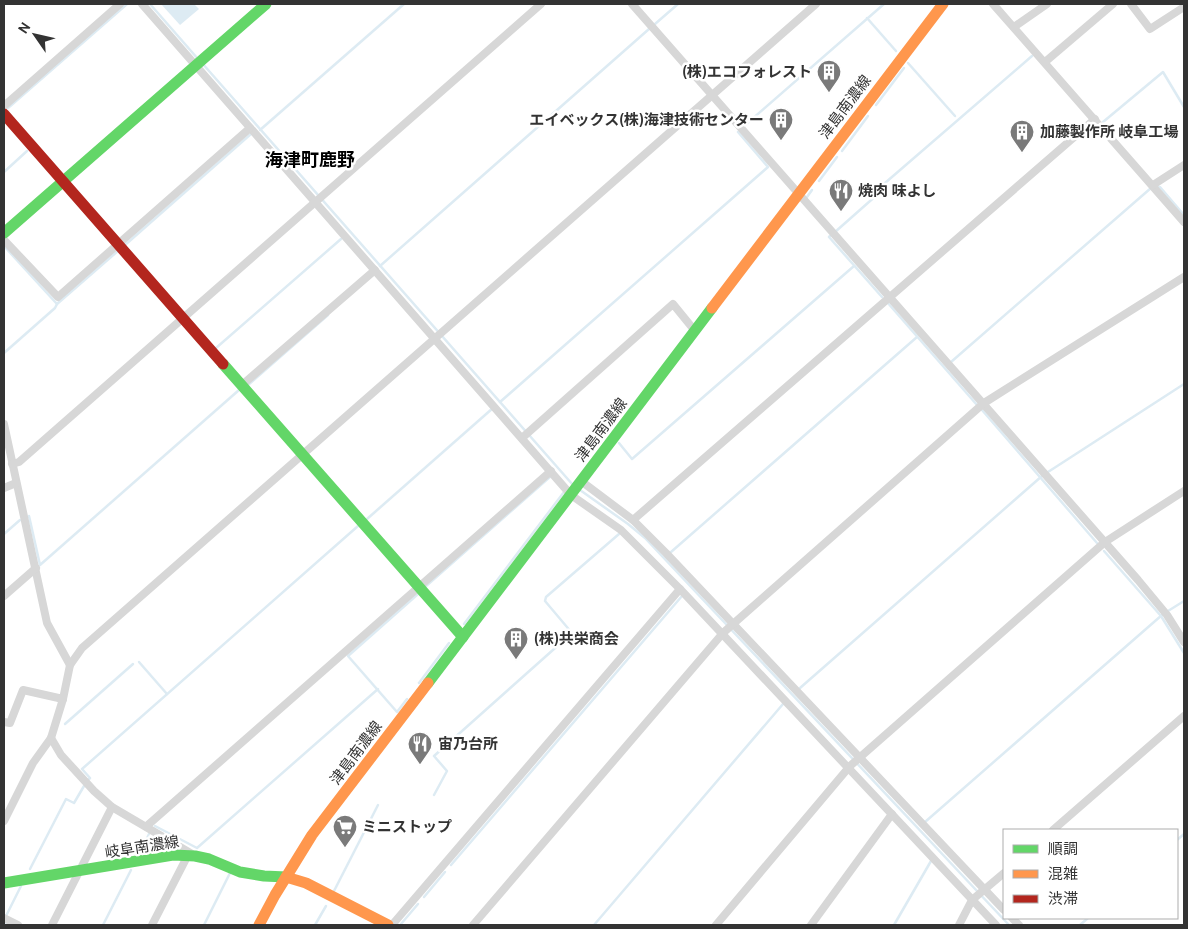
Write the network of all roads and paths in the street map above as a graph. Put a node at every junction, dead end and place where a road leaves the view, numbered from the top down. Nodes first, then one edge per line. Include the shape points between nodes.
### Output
1 (120, 4) edge
2 (142, 4) edge
3 (266, 4) edge
4 (541, 4) edge
5 (632, 4) edge
6 (816, 4) edge
7 (943, 4) edge
8 (993, 4) edge
9 (1047, 4) edge
10 (1113, 4) edge
11 (1131, 4) edge
12 (1184, 7) edge
13 (1014, 27) junction
14 (1045, 62) junction
15 (199, 63) junction
16 (712, 95) junction
17 (4, 106) edge
18 (4, 114) edge
19 (1095, 119) junction
20 (252, 130) junction
21 (1184, 165) edge
22 (63, 181) junction
23 (1153, 186) junction
24 (799, 193) junction
25 (318, 199) junction
26 (1184, 222) edge
27 (4, 233) edge
28 (4, 240) edge
29 (120, 246) junction
30 (375, 270) junction
31 (1184, 277) edge
32 (889, 297) junction
33 (183, 318) junction
34 (695, 331) junction
35 (438, 336) junction
36 (242, 385) junction
37 (984, 403) junction
38 (4, 424) edge
39 (523, 437) junction
40 (303, 454) junction
41 (12, 464) junction
42 (551, 471) junction
43 (16, 483) junction
44 (4, 488) edge
45 (576, 488) junction
46 (1184, 491) edge
47 (633, 520) junction
48 (1105, 542) junction
49 (36, 568) junction
50 (418, 586) junction
51 (680, 589) junction
52 (4, 596) edge
53 (732, 624) junction
54 (723, 633) junction
55 (464, 637) junction
56 (1184, 642) edge
57 (70, 665) junction
58 (63, 699) junction
59 (1184, 716) edge
60 (4, 722) edge
61 (51, 738) junction
62 (859, 758) junction
63 (850, 767) junction
64 (112, 807) junction
65 (892, 814) junction
66 (4, 821) edge
67 (148, 827) junction
68 (1054, 829) edge
69 (192, 855) junction
70 (80, 872) junction
71 (1003, 874) edge
72 (286, 877) junction
73 (4, 883) edge
74 (984, 890) junction
75 (974, 899) junction
76 (1003, 909) edge
77 (4, 918) edge
78 (369, 921) edge
79 (18, 925) edge
80 (52, 925) edge
81 (152, 925) edge
82 (259, 925) edge
83 (388, 925) edge
84 (392, 925) edge
85 (473, 925) edge
86 (716, 925) edge
87 (811, 925) edge
88 (959, 925) edge
89 (996, 925) edge

1 - 17 street
2 - 15 street
3 - 15 main road
4 - 25 street
5 - 16 street
6 - 16 street
7 - 24 main road, 津島南濃線
8 - 13 street
9 - 13 street
10 - 14 street
11 - 12 street via 1150,29
13 - 14 street
14 - 19 street
15 - 20 street
15 - 22 main road
16 - 24 street
16 - 35 street
18 - 22 main road
19 - 23 street
19 - 32 street
20 - 25 street
20 - 29 street
21 - 23 street
22 - 27 main road
22 - 29 main road
23 - 26 street
24 - 32 street
24 - 34 main road, 津島南濃線
25 - 30 street
25 - 33 street
28 - 29 street via 58,297
29 - 33 main road
30 - 35 street
30 - 36 street
31 - 37 street
32 - 37 street
32 - 47 street
33 - 36 main road
33 - 41 street via 19,462
34 - 39 street via 672,304
34 - 45 main road, 津島南濃線
35 - 39 street
35 - 40 street
36 - 40 main road
37 - 48 street
37 - 53 street
38 - 41 street
39 - 42 street
40 - 50 main road
40 - 57 street via 105,626
41 - 43 street
42 - 45 street
42 - 50 street
43 - 44 street
43 - 49 street
45 - 47 street
45 - 51 street
45 - 55 main road, 津島南濃線
46 - 48 street
47 - 53 street
48 - 56 street via 1167,615
48 - 62 street
49 - 52 street
49 - 57 street via 47,624
50 - 55 main road
50 - 67 street
51 - 54 street
51 - 84 street
53 - 54 street
53 - 62 street
54 - 63 street
54 - 85 street
55 - 72 main road, 津島南濃線 via 312,835
57 - 58 street
58 - 60 street via 23,690 10,723
58 - 61 street
59 - 68 street
61 - 64 street via 61,755
61 - 66 street via 33,763
62 - 63 street
62 - 74 street
63 - 65 street
63 - 86 street
64 - 67 street
64 - 70 street
65 - 75 street
65 - 87 street
67 - 69 street
69 - 70 main road, 岐阜南濃線 via 159,856
69 - 72 main road, 岐阜南濃線 via 240,872
69 - 81 street
70 - 73 main road, 岐阜南濃線
70 - 80 street
71 - 74 street
72 - 78 main road, 岐阜南濃線 via 306,883
72 - 82 main road
74 - 75 street
74 - 76 street
75 - 88 street
75 - 89 street
77 - 79 street
78 - 83 main road, 岐阜南濃線

